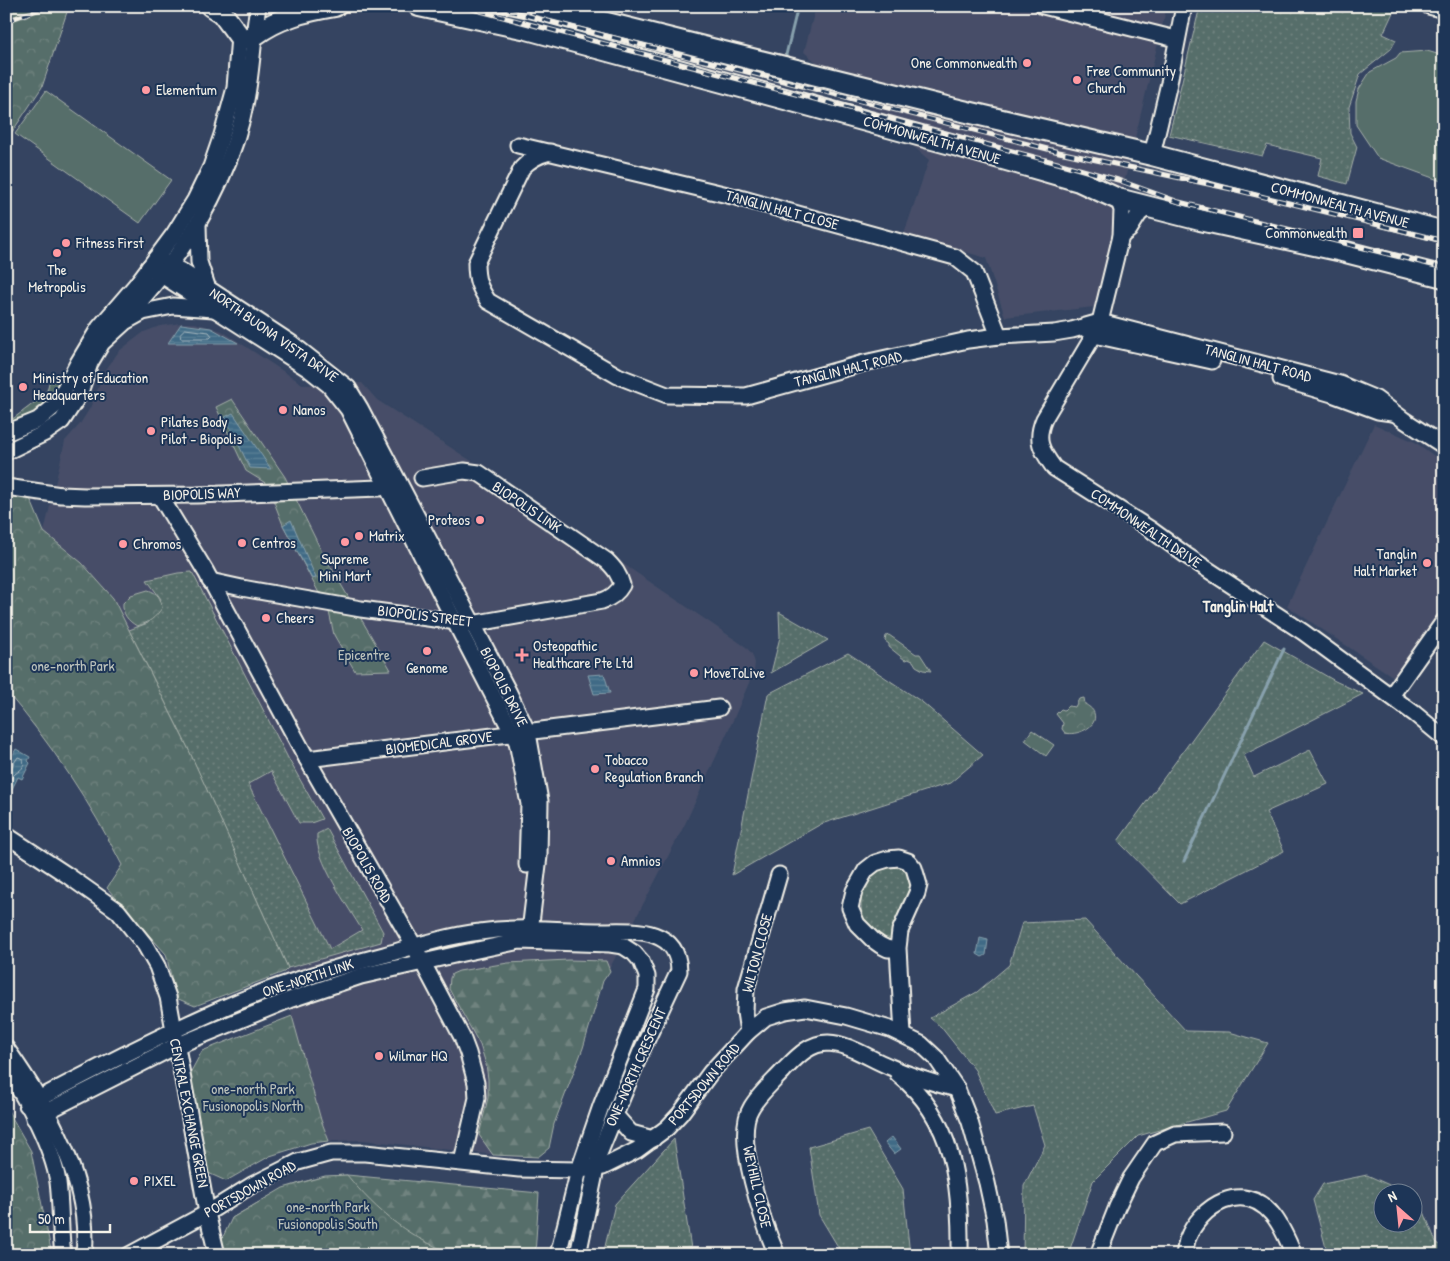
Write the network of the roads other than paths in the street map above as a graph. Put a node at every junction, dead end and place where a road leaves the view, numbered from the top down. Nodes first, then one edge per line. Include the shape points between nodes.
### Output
1 (211, 6) edge
2 (258, 6) edge
3 (335, 6) edge
4 (419, 6) edge
5 (538, 6) edge
6 (1043, 6) edge
7 (1184, 6) edge
8 (1429, 6) edge
9 (1444, 10) edge
10 (247, 36) junction
11 (1176, 40) junction
12 (229, 138) junction
13 (518, 145) dead end
14 (550, 152) junction
15 (1152, 155) junction
16 (1118, 199) junction
17 (1149, 206) junction
18 (198, 225) junction
19 (1444, 232) edge
20 (1122, 236) junction
21 (160, 263) junction
22 (1444, 277) edge
23 (208, 290) junction
24 (217, 309) junction
25 (117, 328) junction
26 (1092, 328) junction
27 (999, 336) junction
28 (6, 433) edge
29 (1444, 446) edge
30 (6, 452) edge
31 (422, 478) dead end
32 (392, 483) junction
33 (6, 487) edge
34 (160, 496) junction
35 (619, 576) joint
36 (210, 580) junction
37 (242, 588) junction
38 (230, 619) junction
39 (1444, 621) edge
40 (455, 622) junction
41 (472, 624) junction
42 (1390, 696) junction
43 (719, 708) dead end
44 (521, 733) junction
45 (1444, 738) edge
46 (307, 759) junction
47 (6, 836) edge
48 (779, 875) dead end
49 (526, 936) junction
50 (610, 937) junction
51 (414, 946) junction
52 (898, 948) junction
53 (422, 962) junction
54 (748, 1032) junction
55 (903, 1034) junction
56 (175, 1038) junction
57 (6, 1048) edge
58 (889, 1067) junction
59 (6, 1072) edge
60 (956, 1089) junction
61 (37, 1108) junction
62 (615, 1114) junction
63 (1223, 1132) dead end
64 (653, 1139) junction
65 (462, 1162) junction
66 (596, 1169) junction
67 (579, 1170) junction
68 (207, 1213) junction
69 (63, 1255) edge
70 (84, 1255) edge
71 (129, 1255) edge
72 (216, 1255) edge
73 (558, 1255) edge
74 (578, 1255) edge
75 (777, 1255) edge
76 (960, 1255) edge
77 (999, 1255) edge
78 (1098, 1255) edge
79 (1184, 1255) edge
80 (1294, 1255) edge

1 - 10 main road
2 - 10 street
3 - 10 main road via 301,12
4 - 16 main road, COMMONWEALTH AVENUE via 527,29 951,144 1079,181
5 - 15 main road, COMMONWEALTH AVENUE
6 - 11 street
7 - 11 street
8 - 9 street
10 - 12 street via 246,101
11 - 15 street
12 - 18 street via 222,175
12 - 21 street via 210,167
13 - 14 street, TANGLIN HALT CLOSE
14 - 27 street, TANGLIN HALT CLOSE via 736,197 955,257 974,272
14 - 27 street, TANGLIN HALT ROAD via 538,155 522,168 476,263 476,277 488,301 618,376 667,395 746,396 864,363
15 - 19 main road, COMMONWEALTH AVENUE
16 - 17 main road, COMMONWEALTH AVENUE
16 - 20 street, COMMONWEALTH DRIVE via 1122,210
17 - 20 street, COMMONWEALTH DRIVE
17 - 22 main road, COMMONWEALTH AVENUE
18 - 21 street
18 - 23 street via 199,262
20 - 26 street, COMMONWEALTH DRIVE
21 - 23 street, NORTH BUONA VISTA DRIVE via 183,272
21 - 24 street, NORTH BUONA VISTA DRIVE
21 - 25 street, NORTH BUONA VISTA DRIVE
21 - 28 street via 98,328 57,404 38,420
23 - 32 street, NORTH BUONA VISTA DRIVE via 284,338 348,388
24 - 25 street, NORTH BUONA VISTA DRIVE via 172,306 143,312
24 - 32 street, NORTH BUONA VISTA DRIVE via 328,385 348,409
25 - 30 street, NORTH BUONA VISTA DRIVE via 102,343 90,363 79,395 62,421
26 - 27 street, TANGLIN HALT ROAD
26 - 29 street, TANGLIN HALT ROAD via 1340,384 1376,399
26 - 42 street, COMMONWEALTH DRIVE via 1039,432 1045,455 1054,468 1303,632
31 - 35 street, BIOPOLIS LINK via 464,471 479,473 607,561
32 - 34 street, BIOPOLIS WAY
32 - 40 street, BIOPOLIS DRIVE
32 - 41 street, BIOPOLIS DRIVE
33 - 34 street, BIOPOLIS WAY via 61,495
34 - 36 street
35 - 41 street, BIOPOLIS STREET via 622,585 618,592 602,601
36 - 37 street, BIOPOLIS STREET
36 - 38 street, BIOPOLIS ROAD
37 - 38 street via 235,595
37 - 40 street, BIOPOLIS STREET
38 - 46 street, BIOPOLIS ROAD
39 - 42 street
40 - 41 street, BIOPOLIS STREET
40 - 44 street, BIOPOLIS DRIVE
41 - 44 street, BIOPOLIS DRIVE via 509,692
42 - 45 street, COMMONWEALTH DRIVE
43 - 44 street, BIOMEDICAL GROVE
44 - 46 street, BIOMEDICAL GROVE
44 - 49 street, BIOPOLIS DRIVE via 540,801 541,824
46 - 51 street, BIOPOLIS ROAD
47 - 56 street, CENTRAL EXCHANGE GREEN via 118,912 157,966 168,997
48 - 54 street, WILTON CLOSE via 746,989
49 - 50 street, ONE-NORTH LINK
49 - 51 street, ONE-NORTH LINK via 482,931
49 - 53 street, ONE-NORTH LINK
50 - 62 street, ONE-NORTH CRESCENT via 645,933 665,939 679,960 673,986
50 - 67 street, ONE-NORTH CRESCENT via 641,961 647,976 647,989
51 - 53 street, BIOPOLIS ROAD
51 - 56 street, ONE-NORTH LINK via 287,984 225,1007
52 - 52 street via 888,949 873,940 857,924 850,908 854,891 866,870 875,863 899,858 908,860 914,868 919,886 900,931
52 - 55 street
53 - 56 street, ONE-NORTH LINK via 361,976
53 - 65 street, BIOPOLIS ROAD via 462,1037 476,1083 476,1098
54 - 55 street, PORTSDOWN ROAD via 766,1017 805,1008 846,1016
54 - 64 street, PORTSDOWN ROAD via 711,1072 680,1114
55 - 60 street, PORTSDOWN ROAD via 936,1058
56 - 61 street, ONE-NORTH LINK
56 - 68 street, CENTRAL EXCHANGE GREEN
57 - 61 street
58 - 60 street, WEYHILL CLOSE
58 - 75 street, WEYHILL CLOSE via 852,1048 826,1043 813,1046 798,1056 750,1109 746,1150 758,1200
58 - 76 street, WEYHILL CLOSE via 924,1099 945,1138 956,1173
59 - 61 street
60 - 77 street, PORTSDOWN ROAD via 970,1122 987,1182
61 - 69 street via 58,1181
61 - 70 street via 61,1141 76,1179 85,1224
62 - 64 street via 631,1133
62 - 66 street, ONE-NORTH CRESCENT
63 - 78 street via 1175,1134 1155,1144 1131,1178
64 - 66 street, PORTSDOWN ROAD
65 - 67 street, PORTSDOWN ROAD via 519,1169
65 - 68 street, PORTSDOWN ROAD via 331,1153 298,1162
66 - 67 street, PORTSDOWN ROAD
66 - 74 street, ONE-NORTH CRESCENT
67 - 73 street, ONE-NORTH CRESCENT
68 - 71 street, PORTSDOWN ROAD
68 - 72 street, CENTRAL EXCHANGE GREEN
79 - 80 street via 1187,1240 1198,1220 1223,1201 1243,1197 1255,1201 1272,1214

